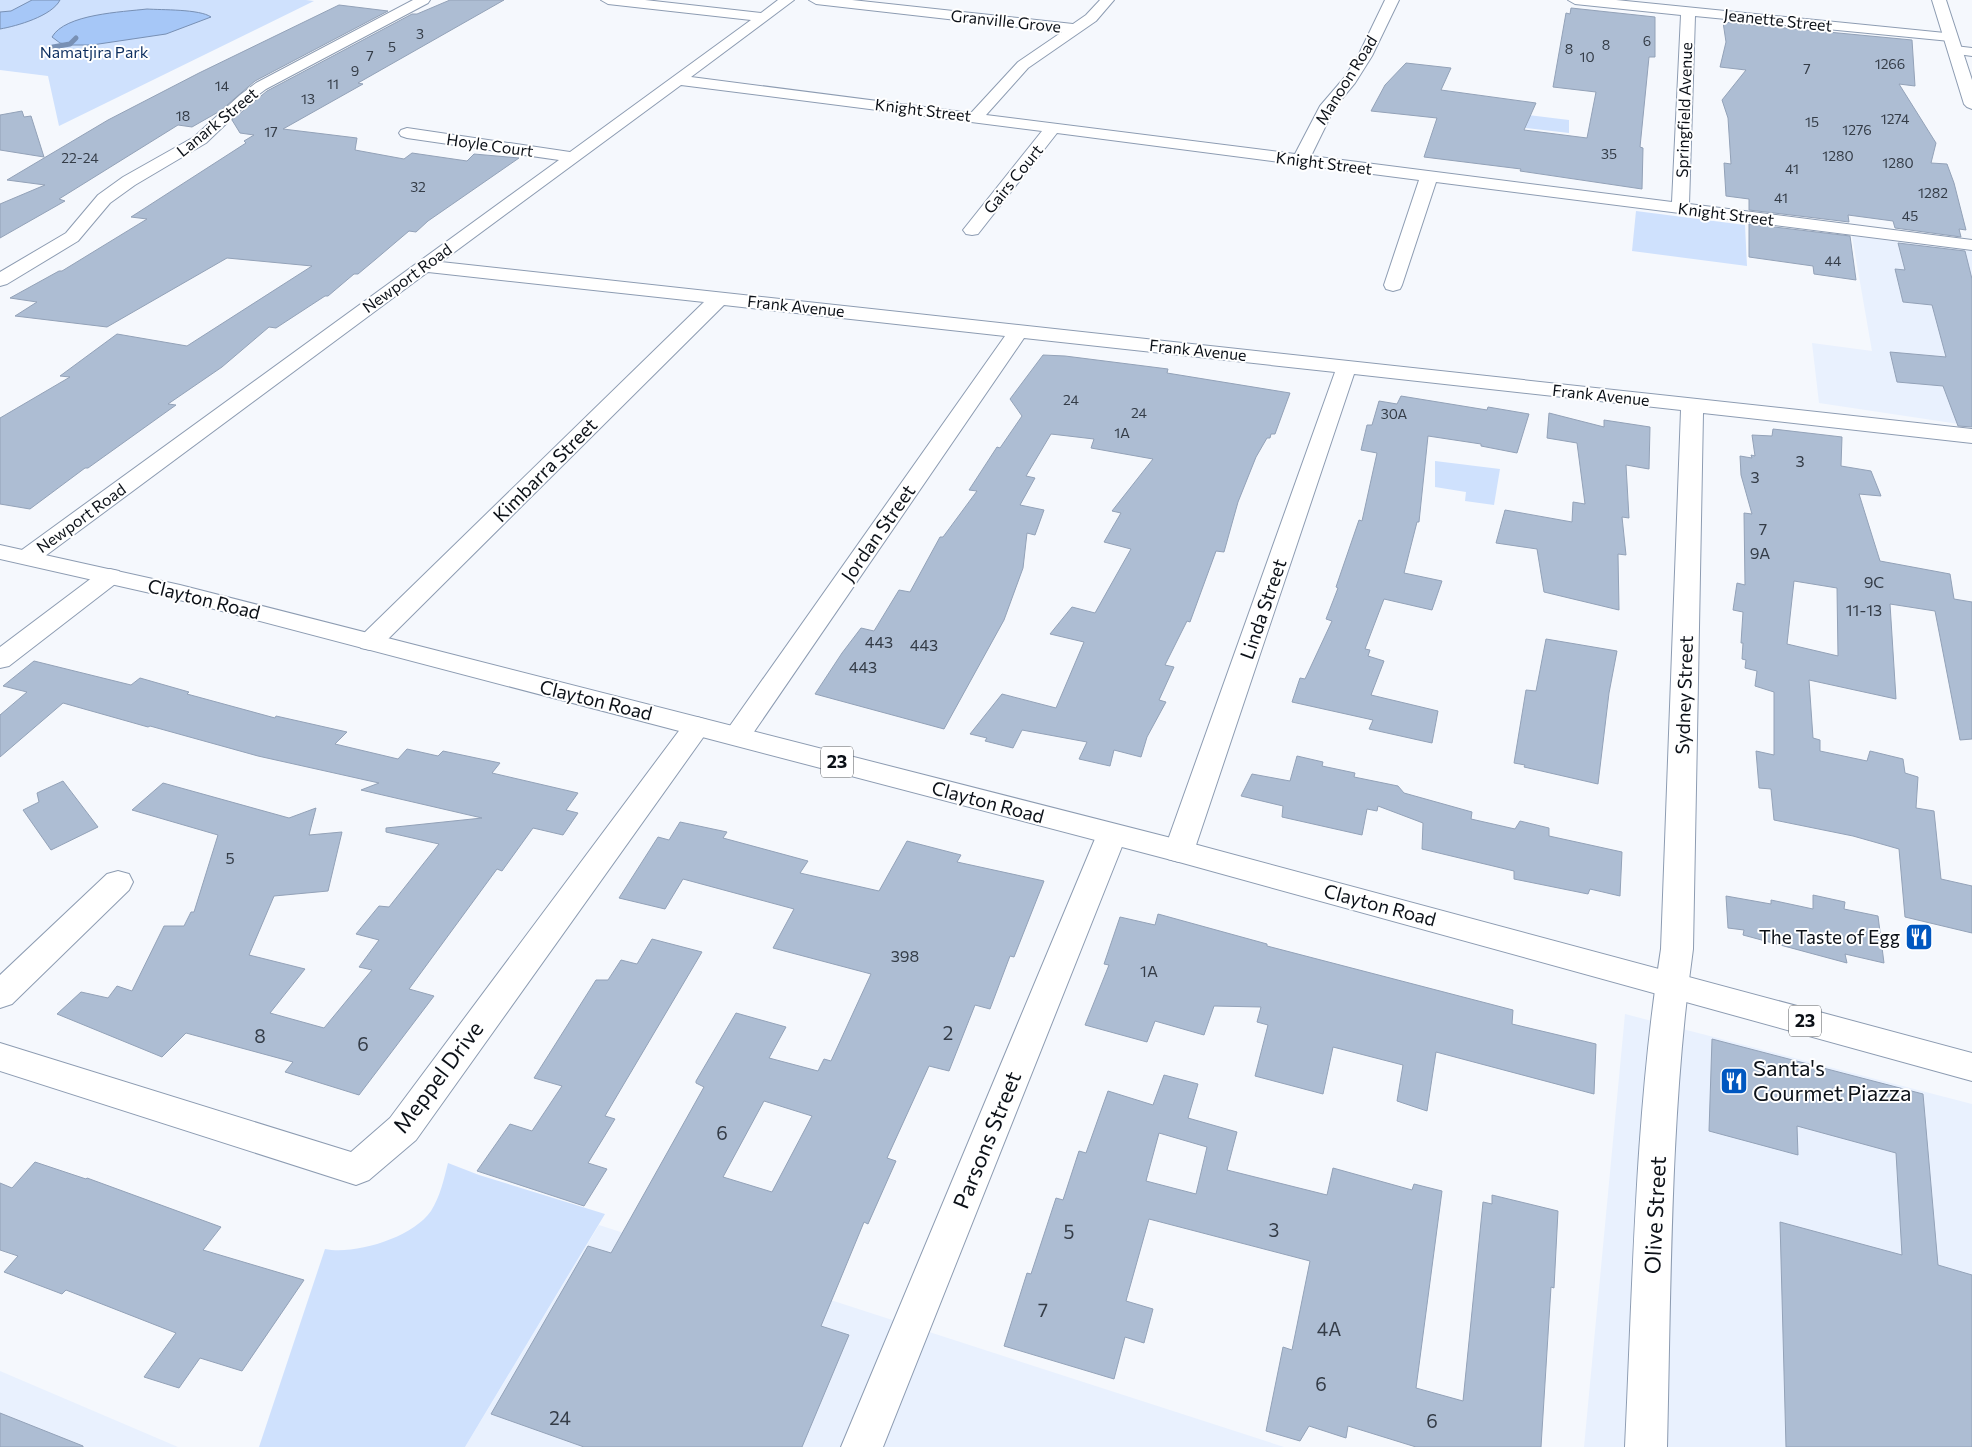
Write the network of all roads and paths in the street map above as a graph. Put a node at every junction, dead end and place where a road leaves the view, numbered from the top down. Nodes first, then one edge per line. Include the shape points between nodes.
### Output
1 (424, 0) edge
2 (608, 0) edge
3 (787, 0) edge
4 (816, 0) edge
5 (1107, 0) edge
6 (1392, 0) edge
7 (1575, 0) edge
8 (1939, 0) edge
9 (1688, 11) junction
10 (763, 17) junction
11 (1076, 29) junction
12 (1953, 43) junction
13 (1972, 52) edge
14 (676, 80) junction
15 (1972, 104) edge
16 (976, 117) junction
17 (1054, 128) junction
18 (407, 133) dead end
19 (573, 157) junction
20 (1301, 159) junction
21 (1429, 176) junction
22 (1680, 208) junction
23 (972, 230) dead end
24 (1972, 245) edge
25 (425, 266) junction
26 (0, 280) edge
27 (1393, 285) dead end
28 (720, 298) junction
29 (1018, 330) junction
30 (1347, 366) junction
31 (1692, 405) junction
32 (1972, 436) edge
33 (0, 552) edge
34 (28, 557) junction
35 (110, 576) junction
36 (370, 642) junction
37 (0, 660) edge
38 (696, 726) junction
39 (737, 736) junction
40 (1112, 834) junction
41 (1179, 851) junction
42 (118, 882) dead end
43 (1672, 984) junction
44 (0, 995) edge
45 (0, 1057) edge
46 (1972, 1068) edge
47 (862, 1447) edge
48 (1646, 1447) edge

1 - 26 street, Lanark Street via 261,86 200,140 104,199 72,237
2 - 10 street
3 - 10 street, Newport Road
4 - 11 street, Granville Grove
5 - 11 street
6 - 20 street, Manoon Road via 1365,56 1328,106
7 - 9 street, Jeanette Street
8 - 12 street
9 - 12 street, Jeanette Street
9 - 22 street, Springfield Avenue
10 - 14 street, Newport Road
11 - 16 street via 1023,65
12 - 13 street, Jeanette Street
12 - 15 street
14 - 16 street, Knight Street
14 - 19 street, Newport Road
16 - 17 street, Knight Street
17 - 20 street, Knight Street
17 - 23 street, Gairs Court
18 - 19 street, Hoyle Court
19 - 25 street, Newport Road
20 - 21 street, Knight Street
21 - 22 street, Knight Street
21 - 27 street
22 - 24 street, Knight Street
25 - 28 street, Frank Avenue
25 - 34 street, Newport Road
28 - 29 street, Frank Avenue
28 - 36 street, Kimbarra Street
29 - 30 street, Frank Avenue
29 - 39 street, Jordan Street
30 - 31 street, Frank Avenue
30 - 41 street, Linda Street
31 - 32 street, Frank Avenue
31 - 43 street, Sydney Street via 1678,949
33 - 34 street, Clayton Road / 23
34 - 35 street, Clayton Road / 23
35 - 36 street, Clayton Road / 23
35 - 37 street
36 - 38 street, Clayton Road / 23
38 - 39 street, Clayton Road / 23
38 - 45 street, Meppel Drive via 403,1129 356,1169
39 - 40 street, Clayton Road / 23
40 - 41 street, Clayton Road / 23
40 - 47 street, Parsons Street
41 - 43 street, Clayton Road / 23
42 - 44 street
43 - 46 street, Clayton Road / 23
43 - 48 street, Olive Street via 1656,1179

